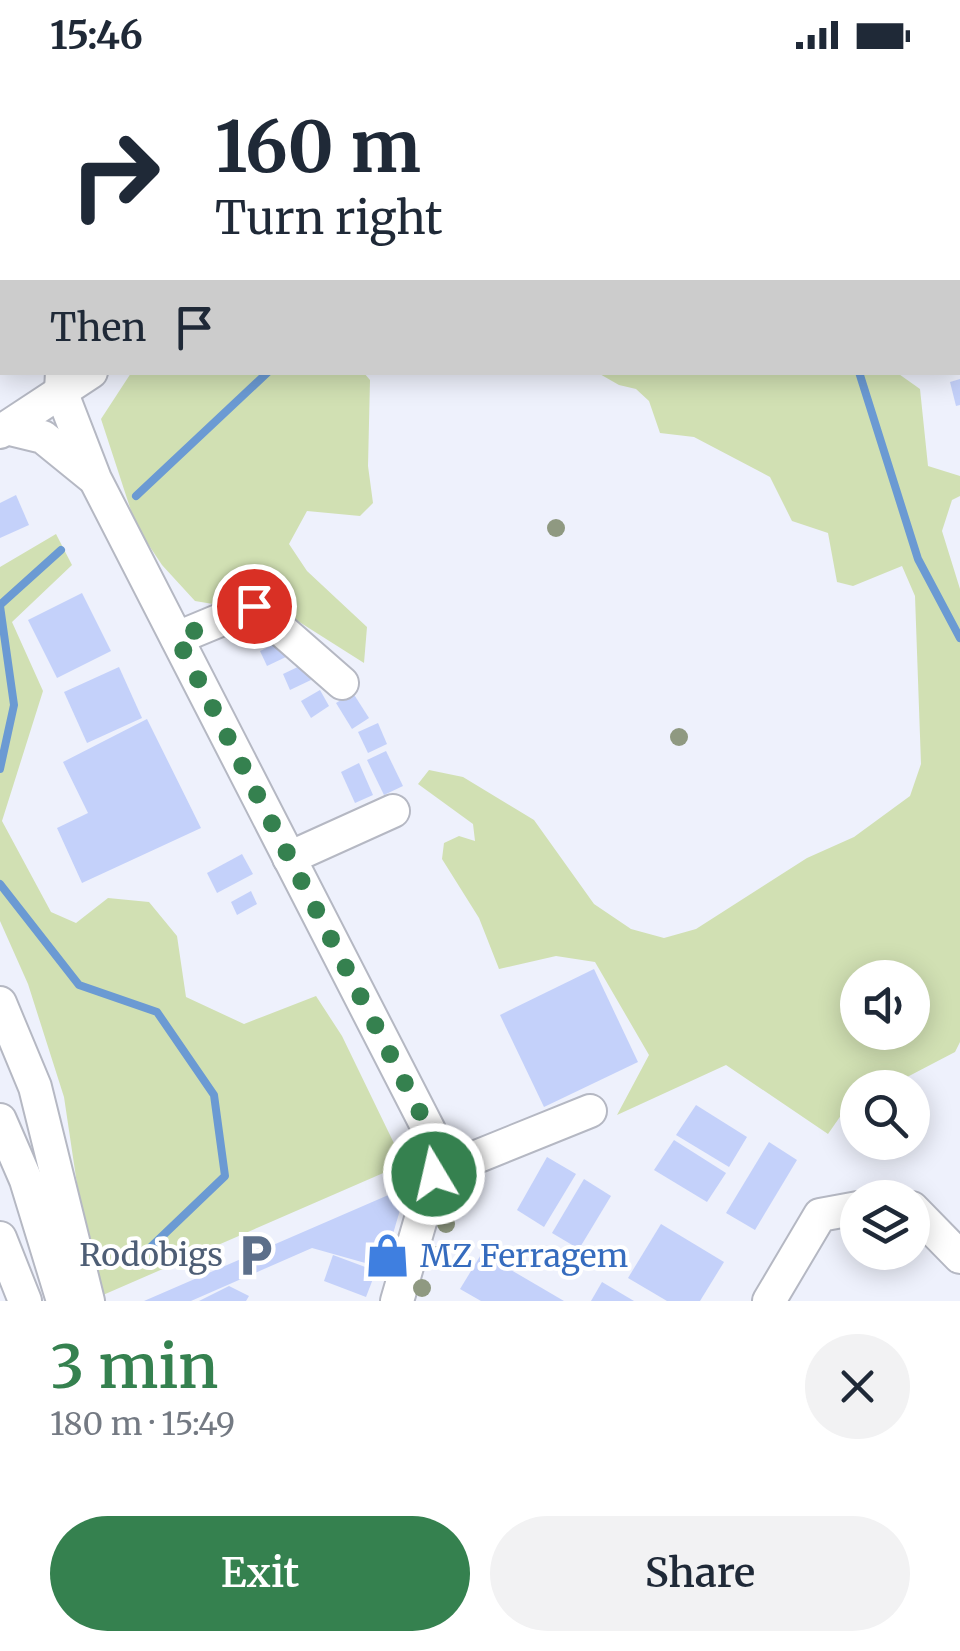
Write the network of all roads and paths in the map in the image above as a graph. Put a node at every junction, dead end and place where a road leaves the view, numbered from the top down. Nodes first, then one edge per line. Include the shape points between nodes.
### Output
1 (61, 382) edge
2 (3, 430) edge
3 (94, 478) junction
4 (177, 638) junction
5 (342, 683) dead end
6 (393, 811) dead end
7 (289, 858) junction
8 (0, 1003) edge
9 (590, 1111) dead end
10 (0, 1120) edge
11 (434, 1174) junction
12 (840, 1211) edge
13 (930, 1226) edge
14 (0, 1238) edge
15 (960, 1257) edge
16 (25, 1301) edge
17 (62, 1301) edge
18 (88, 1301) edge
19 (398, 1301) edge
20 (769, 1301) edge

1 - 2 street
1 - 3 street
2 - 3 street via 44,438
3 - 4 street
4 - 5 street via 254,606
4 - 7 street
6 - 7 street
7 - 11 street via 433,1138
8 - 18 street via 35,1087
9 - 11 street
10 - 17 street via 26,1180
11 - 19 street
12 - 20 street via 820,1215
13 - 15 street
14 - 16 street

